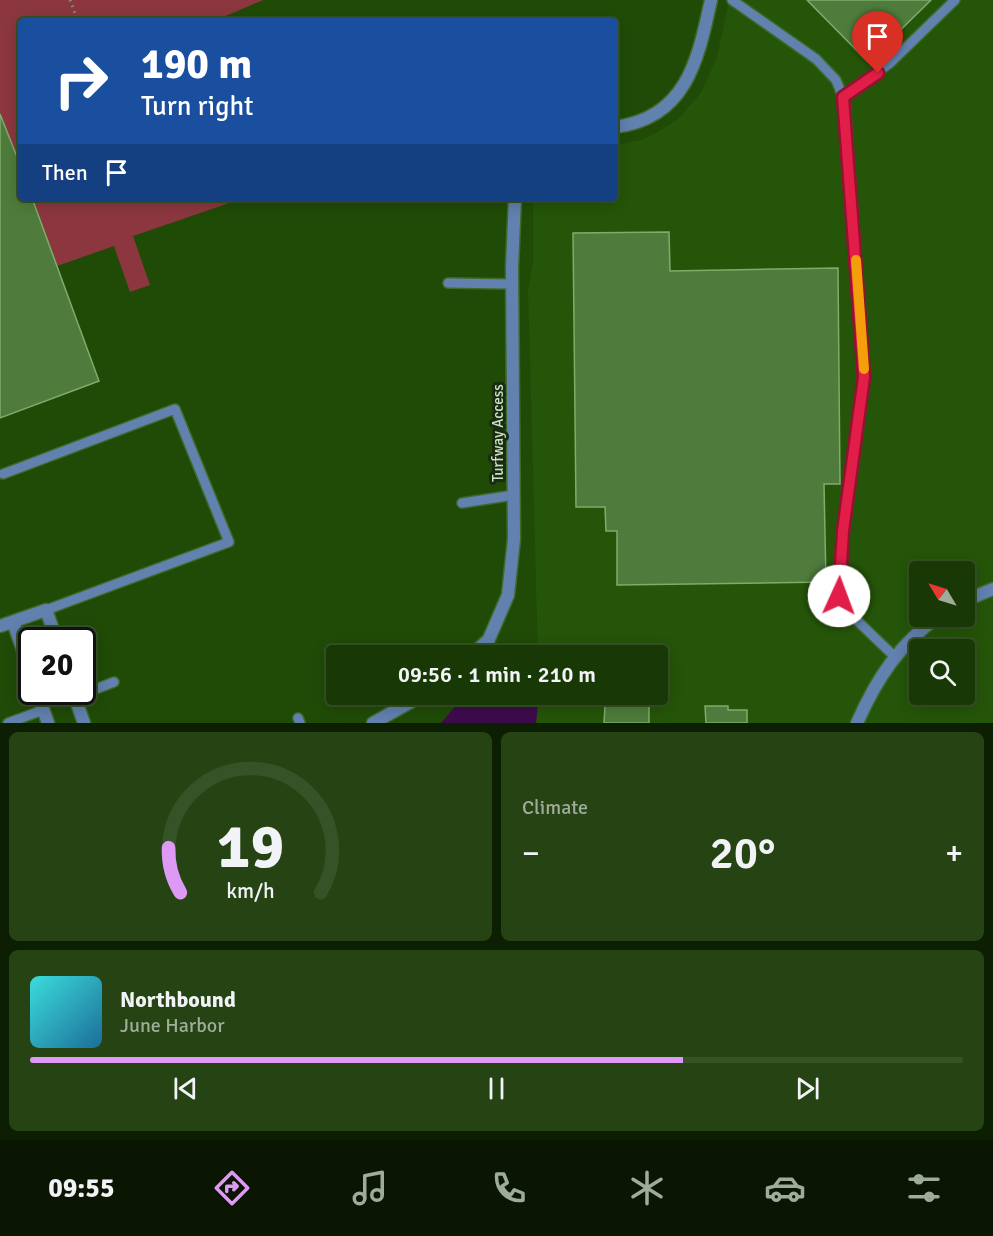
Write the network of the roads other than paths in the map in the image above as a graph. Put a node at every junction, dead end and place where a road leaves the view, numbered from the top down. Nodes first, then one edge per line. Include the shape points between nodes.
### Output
1 (711, 0) edge
2 (732, 0) edge
3 (955, 0) edge
4 (843, 97) junction
5 (618, 126) edge
6 (515, 201) edge
7 (448, 283) dead end
8 (512, 284) junction
9 (3, 474) dead end
10 (514, 495) junction
11 (462, 503) dead end
12 (993, 590) edge
13 (975, 597) edge
14 (46, 610) junction
15 (13, 622) junction
16 (0, 626) edge
17 (52, 627) edge
18 (925, 627) edge
19 (18, 636) edge
20 (483, 645) edge
21 (895, 657) junction
22 (114, 682) dead end
23 (96, 687) edge
24 (41, 705) edge
25 (78, 705) edge
26 (405, 705) edge
27 (43, 710) junction
28 (8, 723) edge
29 (48, 723) edge
30 (84, 723) edge
31 (373, 723) edge
32 (857, 723) edge

1 - 5 street via 700,53 687,82 652,115
2 - 4 lane via 816,59 836,80
3 - 4 lane via 890,63
4 - 21 lane via 864,377 839,596 846,609
6 - 8 street, Turfway Access
7 - 8 lane
8 - 10 street, Turfway Access
9 - 14 lane via 175,410 229,542
10 - 11 lane
10 - 20 street, Turfway Access via 508,595
12 - 13 street
14 - 15 street
14 - 17 street
15 - 16 street
15 - 19 street
18 - 21 street
21 - 32 street via 869,695
22 - 23 lane
24 - 27 street
25 - 30 street
26 - 31 street
27 - 28 lane
27 - 29 street

